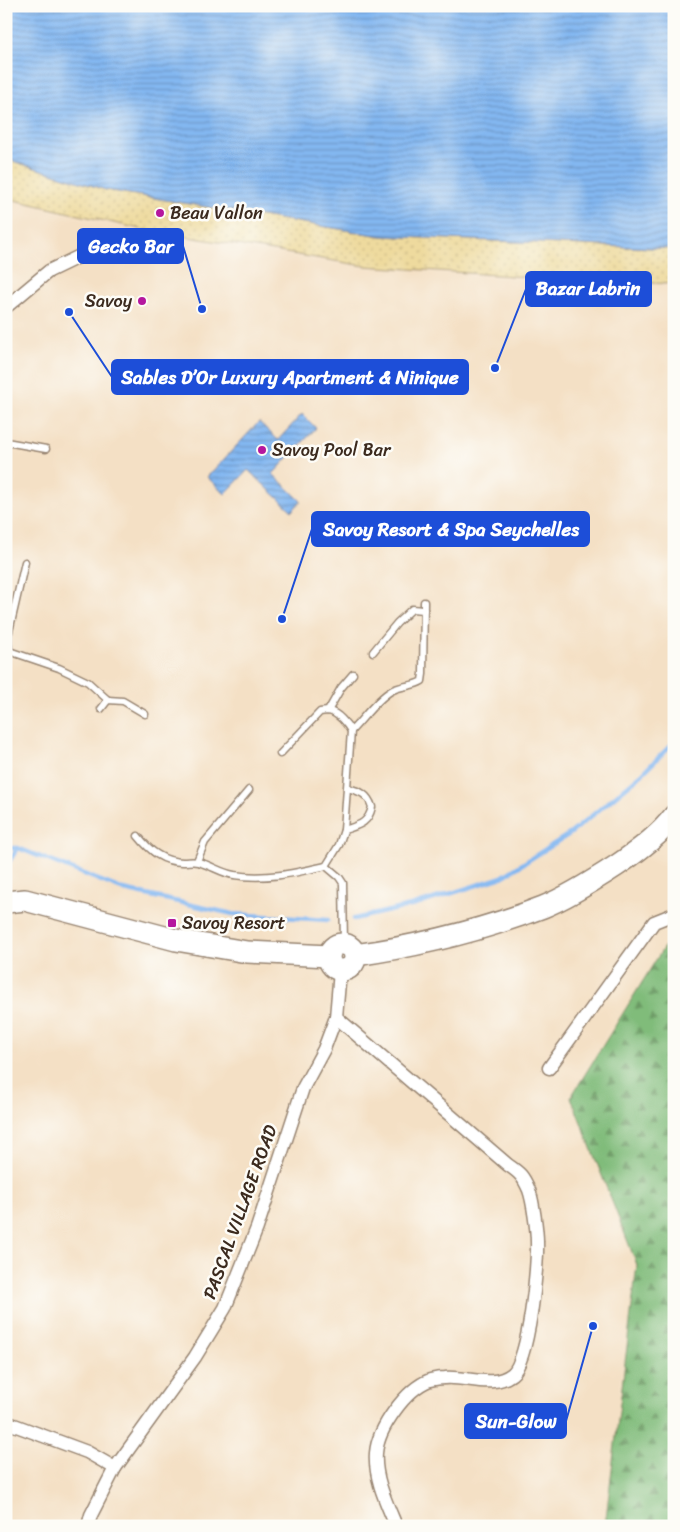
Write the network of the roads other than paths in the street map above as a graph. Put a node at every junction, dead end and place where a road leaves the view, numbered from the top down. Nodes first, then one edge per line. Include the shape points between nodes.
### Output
1 (109, 254) dead end
2 (6, 308) edge
3 (6, 442) edge
4 (46, 449) dead end
5 (25, 562) dead end
6 (424, 602) dead end
7 (424, 610) junction
8 (373, 652) dead end
9 (353, 674) dead end
10 (108, 700) junction
11 (102, 709) dead end
12 (328, 711) junction
13 (145, 714) dead end
14 (351, 731) junction
15 (280, 754) dead end
16 (347, 788) junction
17 (249, 790) dead end
18 (674, 816) edge
19 (344, 830) junction
20 (138, 836) dead end
21 (197, 861) junction
22 (326, 866) junction
23 (6, 902) edge
24 (674, 914) edge
25 (342, 956) junction
26 (336, 1018) junction
27 (549, 1068) dead end
28 (6, 1422) edge
29 (115, 1468) junction
30 (88, 1526) edge
31 (396, 1526) edge

1 - 2 street via 80,256 50,271
3 - 4 lane
5 - 10 lane via 8,636 10,651 88,682
6 - 7 lane
7 - 8 lane via 412,609
7 - 14 lane via 422,681 391,691
9 - 12 lane
10 - 11 lane
10 - 13 lane via 123,701
12 - 14 lane via 343,720
12 - 15 lane via 320,712
14 - 16 lane
16 - 19 lane
16 - 19 lane via 366,795 372,807 368,819
17 - 21 lane via 206,842
18 - 25 main road via 633,854 596,879 544,906 468,932
19 - 22 lane
20 - 21 lane via 162,858
21 - 22 lane via 234,875 269,877
22 - 25 lane via 343,883
23 - 25 main road via 26,900 176,940 247,952
24 - 27 street via 654,922
25 - 26 street, PASCAL VILLAGE ROAD
26 - 29 street, PASCAL VILLAGE ROAD via 303,1088 257,1228 226,1308
26 - 31 street via 522,1174 530,1192 537,1242 533,1307 521,1356 513,1374 497,1381 430,1380 403,1398 382,1433 376,1453 377,1475
28 - 29 street via 87,1452
29 - 30 street, PASCAL VILLAGE ROAD

